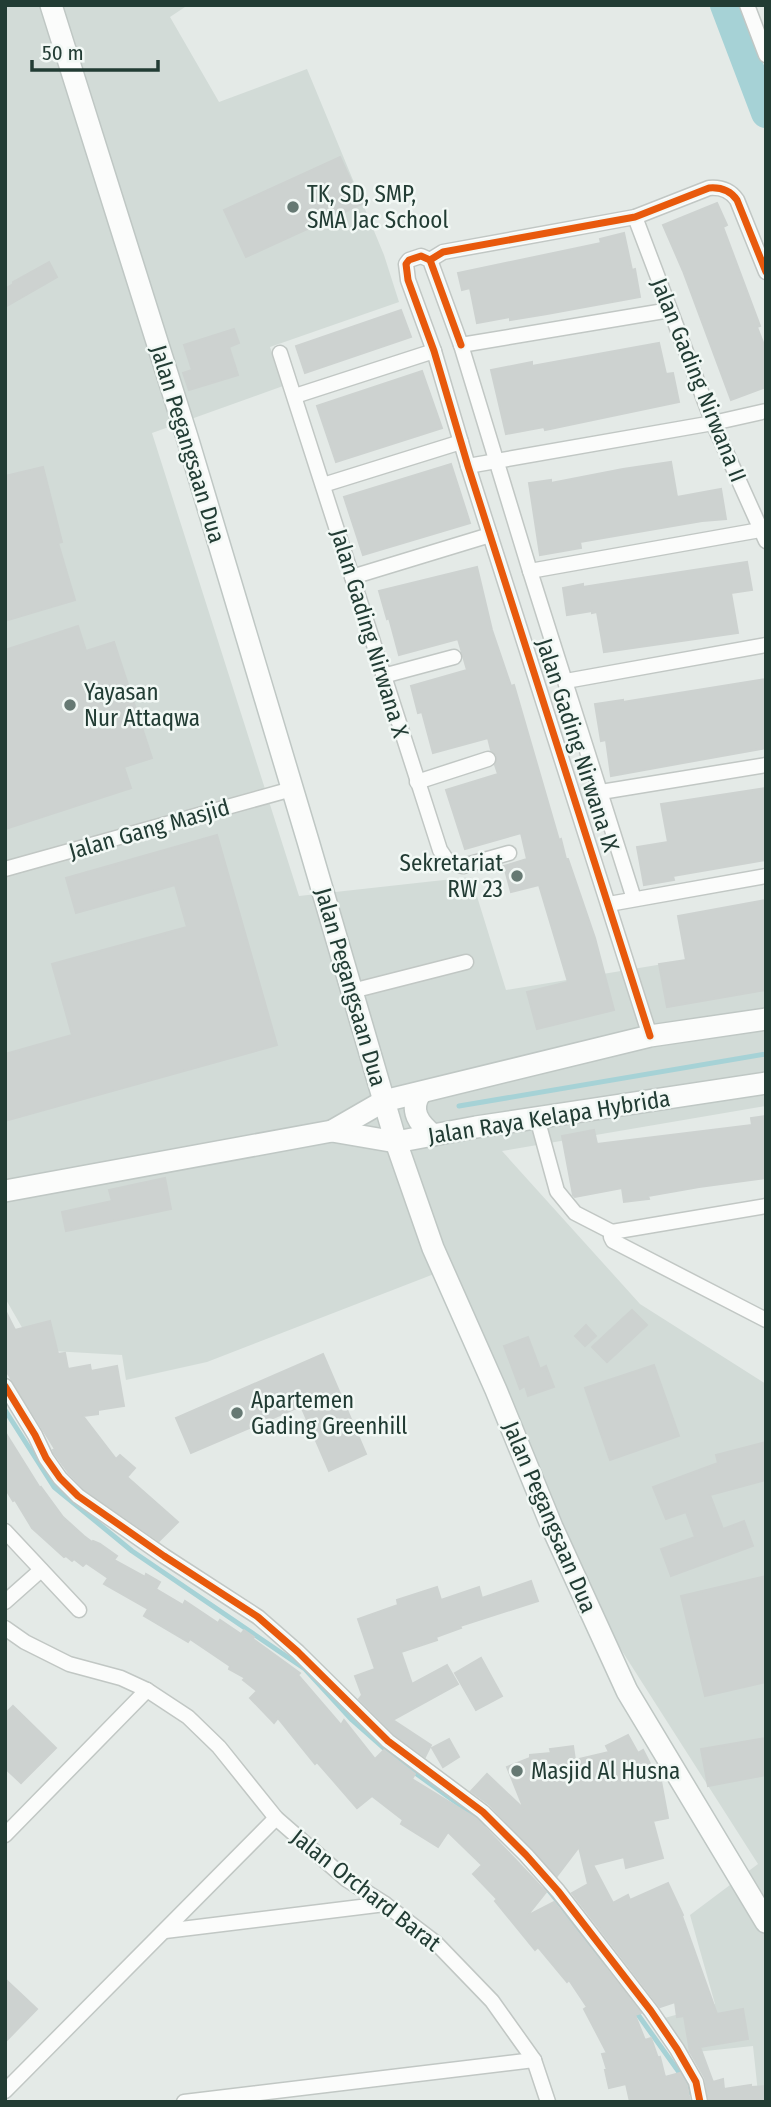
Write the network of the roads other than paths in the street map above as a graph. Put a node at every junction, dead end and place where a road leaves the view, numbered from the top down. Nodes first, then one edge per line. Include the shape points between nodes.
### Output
1 (51, 5) edge
2 (747, 5) edge
3 (766, 55) edge
4 (635, 217) junction
5 (430, 260) junction
6 (766, 272) edge
7 (670, 310) junction
8 (461, 345) junction
9 (433, 351) junction
10 (280, 353) dead end
11 (295, 396) junction
12 (766, 411) edge
13 (712, 423) junction
14 (461, 442) junction
15 (496, 461) junction
16 (468, 466) junction
17 (323, 485) junction
18 (490, 535) junction
19 (763, 536) edge
20 (530, 571) junction
21 (352, 577) junction
22 (766, 645) edge
23 (454, 657) dead end
24 (383, 676) junction
25 (566, 681) junction
26 (488, 759) dead end
27 (766, 765) edge
28 (417, 782) junction
29 (292, 789) junction
30 (601, 792) junction
31 (509, 853) dead end
32 (5, 869) edge
33 (766, 876) edge
34 (634, 899) junction
35 (609, 904) junction
36 (466, 962) dead end
37 (352, 991) junction
38 (766, 1019) edge
39 (650, 1036) junction
40 (766, 1083) edge
41 (420, 1094) junction
42 (384, 1101) junction
43 (537, 1118) junction
44 (460, 1130) junction
45 (332, 1131) junction
46 (433, 1135) junction
47 (396, 1142) junction
48 (406, 1171) junction
49 (5, 1191) edge
50 (766, 1206) edge
51 (612, 1232) junction
52 (766, 1320) edge
53 (5, 1386) edge
54 (7, 1538) edge
55 (41, 1570) junction
56 (5, 1602) edge
57 (79, 1610) dead end
58 (5, 1628) edge
59 (147, 1690) junction
60 (276, 1818) junction
61 (5, 1835) edge
62 (385, 1904) junction
63 (766, 1922) edge
64 (164, 1931) junction
65 (534, 2060) junction
66 (5, 2091) edge
67 (184, 2102) edge
68 (548, 2102) edge
69 (700, 2102) edge

1 - 29 main road, Jalan Pegangsaan Dua
2 - 3 street
4 - 5 street via 443,252
4 - 6 street via 709,188 726,190 737,200
4 - 7 street, Jalan Gading Nirwana II
5 - 8 street, Jalan Gading Nirwana IX
5 - 9 street, Jalan Gading Nirwana IX via 421,256 409,260 406,268
7 - 8 street
7 - 13 street, Jalan Gading Nirwana II
8 - 15 street, Jalan Gading Nirwana IX
9 - 11 street
9 - 14 street, Jalan Gading Nirwana IX
10 - 11 street, Jalan Gading Nirwana X
11 - 17 street, Jalan Gading Nirwana X
12 - 13 street
13 - 15 street
13 - 19 street, Jalan Gading Nirwana II
14 - 16 street, Jalan Gading Nirwana IX
14 - 17 street
15 - 16 street
15 - 20 street, Jalan Gading Nirwana IX
16 - 18 street, Jalan Gading Nirwana IX
17 - 21 street, Jalan Gading Nirwana X
18 - 21 street
18 - 35 street, Jalan Gading Nirwana IX
19 - 20 street
20 - 25 street, Jalan Gading Nirwana IX
21 - 24 street, Jalan Gading Nirwana X
22 - 25 street
23 - 24 street
24 - 28 street, Jalan Gading Nirwana X
25 - 30 street, Jalan Gading Nirwana IX
26 - 28 street
27 - 30 street
28 - 31 street, Jalan Gading Nirwana X via 448,862 463,866
29 - 32 street, Jalan Gang Masjid
29 - 37 main road, Jalan Pegangsaan Dua
30 - 34 street, Jalan Gading Nirwana IX
33 - 34 street
34 - 35 street
35 - 39 street, Jalan Gading Nirwana IX
36 - 37 street
37 - 42 main road, Jalan Pegangsaan Dua
38 - 39 main road, Jalan Raya Kelapa Hybrida
39 - 41 main road, Jalan Raya Kelapa Hybrida
40 - 43 main road, Jalan Raya Kelapa Hybrida
41 - 42 main road, Jalan Raya Kelapa Hybrida
41 - 46 main road via 416,1115
42 - 45 main road, Jalan Raya Kelapa Hybrida
42 - 47 main road, Jalan Pegangsaan Dua
43 - 44 main road, Jalan Raya Kelapa Hybrida
43 - 51 street via 557,1191 575,1213
44 - 46 main road, Jalan Raya Kelapa Hybrida
44 - 48 main road via 422,1150
45 - 47 main road, Jalan Raya Kelapa Hybrida
45 - 49 main road, Jalan Raya Kelapa Hybrida
46 - 47 main road, Jalan Raya Kelapa Hybrida
47 - 48 main road, Jalan Pegangsaan Dua
48 - 63 main road, Jalan Pegangsaan Dua via 433,1248 627,1691
50 - 51 street
51 - 52 street via 613,1241
53 - 69 street via 46,1458 78,1496 258,1617 388,1741 483,1812 526,1855 651,2011 696,2082
54 - 55 street
55 - 56 street
55 - 57 street
58 - 59 street, Jalan Orchard Barat via 69,1664
59 - 60 street, Jalan Orchard Barat via 188,1717 219,1747
59 - 61 street
60 - 62 street, Jalan Orchard Barat via 346,1879
60 - 64 street
62 - 64 street
62 - 65 street, Jalan Orchard Barat via 436,1943 492,2001
64 - 66 street
65 - 67 street
65 - 68 street, Jalan Orchard Barat

